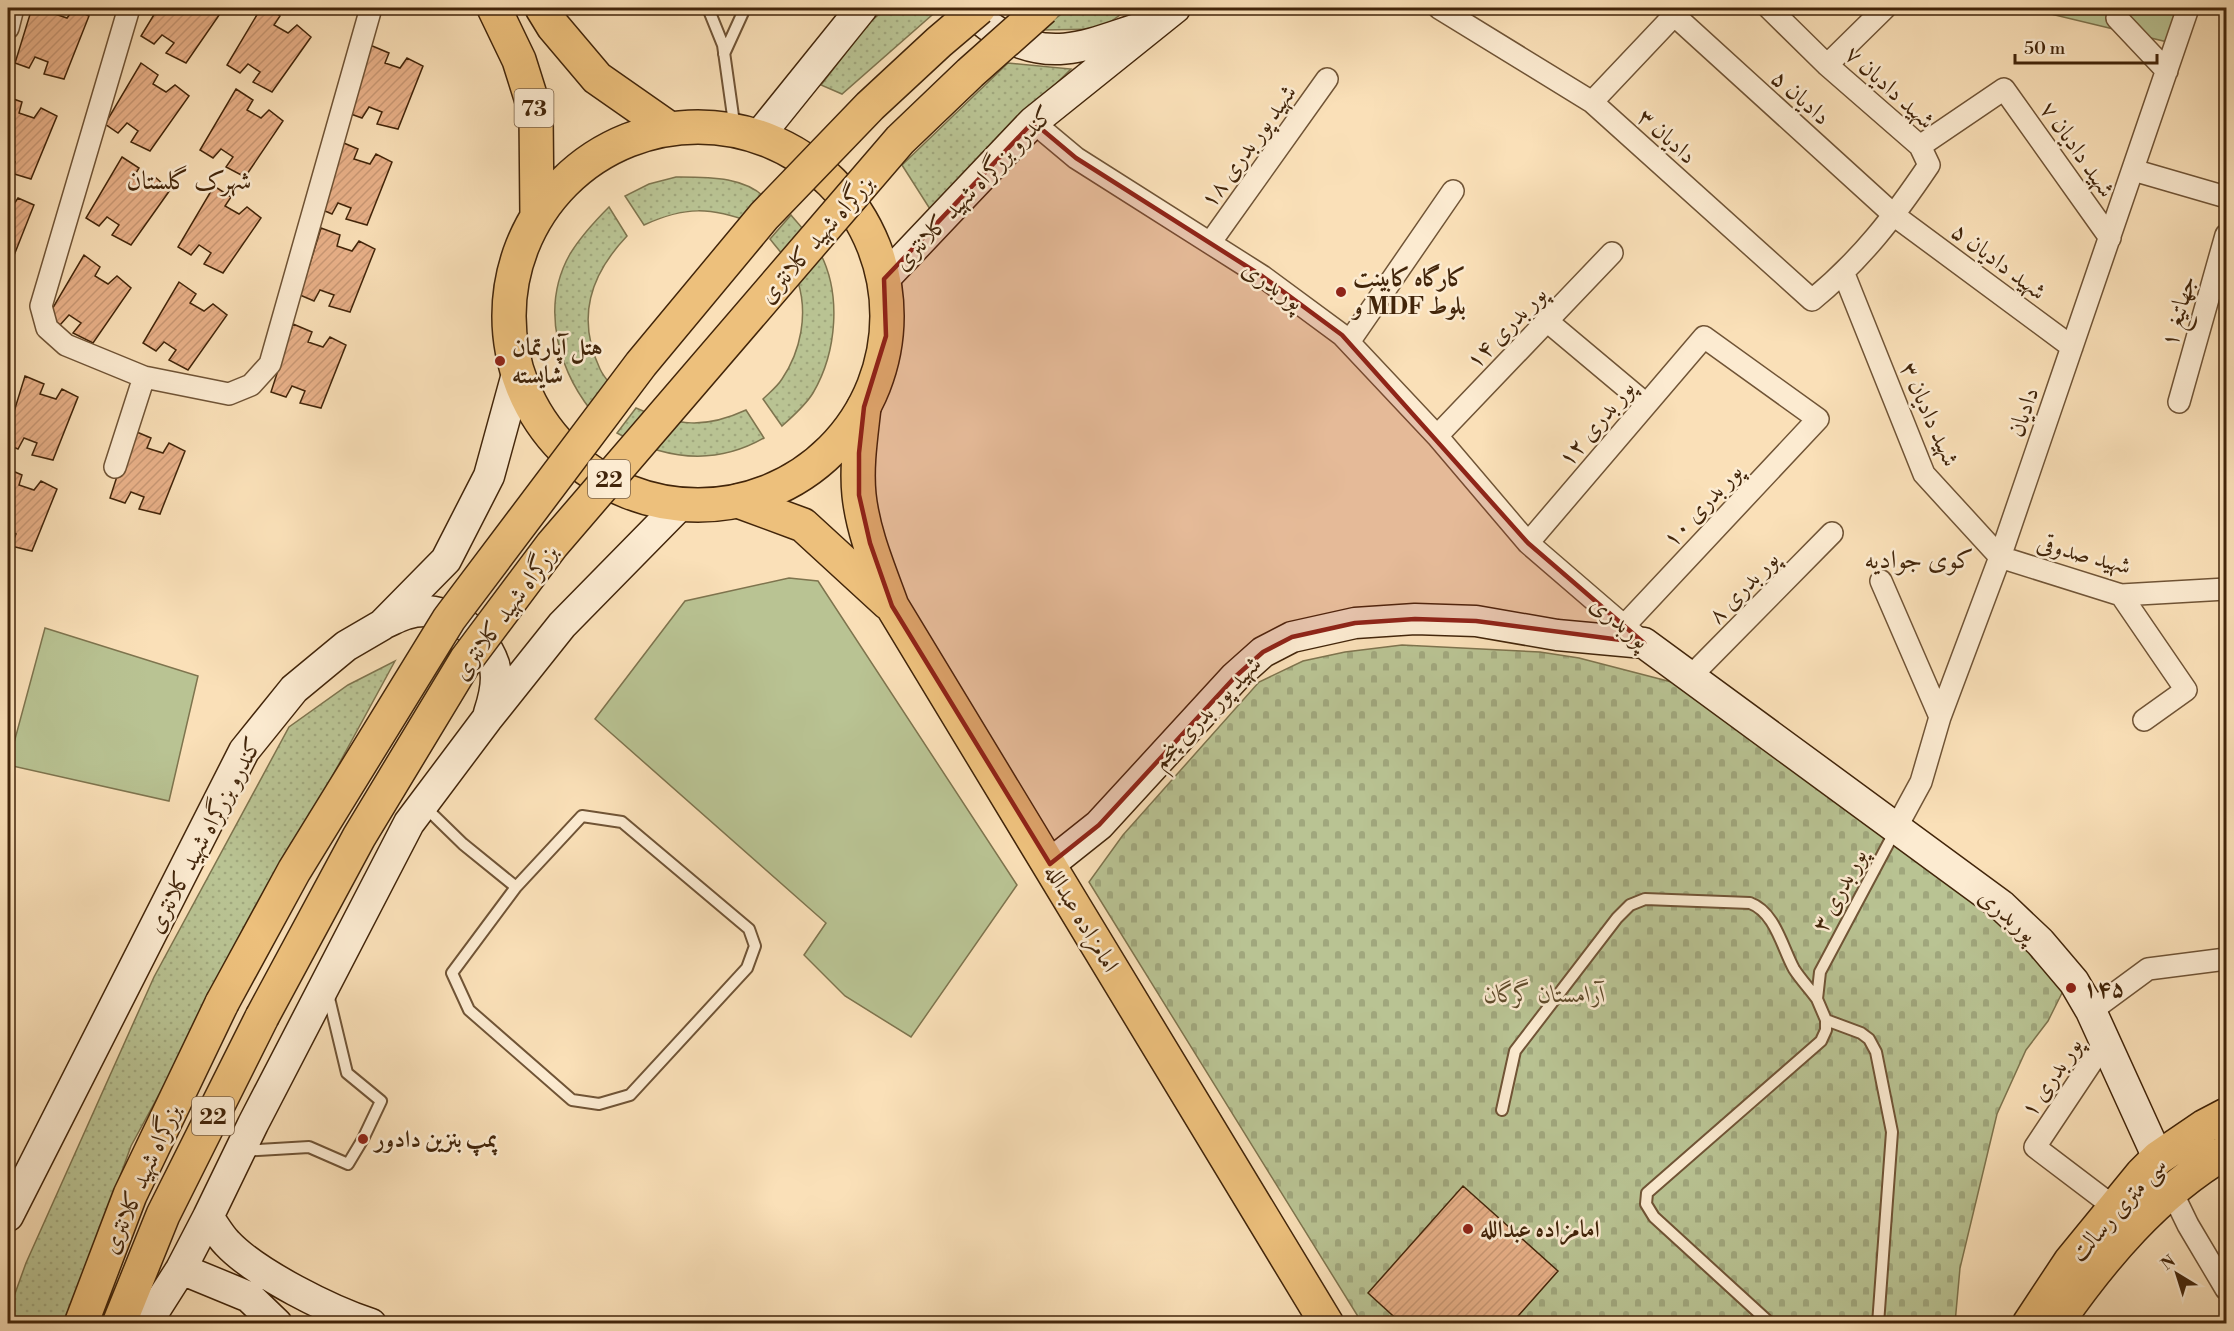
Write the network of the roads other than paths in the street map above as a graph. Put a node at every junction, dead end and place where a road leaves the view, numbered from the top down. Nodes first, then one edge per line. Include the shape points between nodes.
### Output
1 (13, 8) edge
2 (129, 8) edge
3 (371, 8) edge
4 (494, 8) edge
5 (542, 8) edge
6 (708, 8) edge
7 (862, 8) edge
8 (972, 8) edge
9 (979, 8) edge
10 (1043, 8) edge
11 (1439, 8) edge
12 (1769, 8) edge
13 (1885, 8) edge
14 (2188, 8) edge
15 (742, 10) edge
16 (1677, 11) edge
17 (1166, 15) edge
18 (2116, 18) dead end
19 (8, 28) edge
20 (724, 54) junction
21 (1827, 65) junction
22 (2167, 70) junction
23 (1327, 79) dead end
24 (1592, 102) junction
25 (1033, 122) junction
26 (670, 129) junction
27 (746, 133) junction
28 (1920, 147) junction
29 (2133, 171) junction
30 (1453, 191) dead end
31 (2226, 197) edge
32 (1895, 216) junction
33 (537, 217) junction
34 (2226, 235) edge
35 (2110, 238) junction
36 (1210, 243) junction
37 (1612, 253) dead end
38 (1844, 274) junction
39 (884, 279) junction
40 (1547, 321) junction
41 (1349, 342) junction
42 (2072, 347) junction
43 (517, 374) junction
44 (144, 376) junction
45 (2178, 402) dead end
46 (1646, 404) junction
47 (864, 407) junction
48 (1818, 419) joint
49 (1437, 436) junction
50 (116, 466) dead end
51 (738, 501) junction
52 (678, 507) junction
53 (1832, 533) dead end
54 (1528, 543) junction
55 (2000, 557) junction
56 (1881, 581) dead end
57 (2226, 589) edge
58 (2121, 595) junction
59 (892, 606) junction
60 (382, 625) junction
61 (1634, 634) junction
62 (1690, 677) junction
63 (1940, 717) junction
64 (487, 719) junction
65 (2144, 720) dead end
66 (423, 805) junction
67 (1896, 828) junction
68 (1050, 864) junction
69 (516, 887) junction
70 (2226, 959) edge
71 (325, 985) junction
72 (1817, 999) junction
73 (2091, 1011) junction
74 (1826, 1020) junction
75 (2105, 1042) junction
76 (1502, 1110) dead end
77 (2226, 1115) edge
78 (240, 1152) junction
79 (2226, 1152) edge
80 (2158, 1158) junction
81 (2171, 1190) junction
82 (2114, 1207) junction
83 (9, 1208) edge
84 (208, 1217) junction
85 (181, 1269) junction
86 (274, 1279) junction
87 (2226, 1289) edge
88 (267, 1315) edge
89 (360, 1322) edge
90 (81, 1323) edge
91 (119, 1323) edge
92 (146, 1323) edge
93 (1327, 1323) edge
94 (1771, 1323) edge
95 (1878, 1323) edge
96 (2029, 1323) edge
97 (2056, 1323) edge

1 - 19 street
2 - 44 street via 41,306 47,328 66,345
3 - 44 street via 270,364 251,385 229,394
4 - 33 main road, 73 via 519,60 536,114
5 - 26 main road via 597,78
6 - 20 lane
7 - 27 main road
8 - 17 main road via 998,33 1026,46 1057,51 1084,46
9 - 90 main road, بزرگراه شهید کلانتری / 22, bridge via 870,106 765,216 634,374 449,619 294,871 222,1003 130,1195
10 - 91 main road, بزرگراه شهید کلانتری / 22, bridge via 900,140 552,545 466,660 359,837 262,1017 163,1215
11 - 24 street, دادیان ۳
12 - 21 street, شهید دادیان ۷
13 - 21 street
14 - 22 street, دادیان
15 - 20 lane
16 - 24 street
16 - 32 street, دادیان ۵
17 - 25 main road, کندرو بزرگراه شهید کلانتری
18 - 22 street
20 - 27 lane
21 - 28 street, شهید دادیان ۷
22 - 29 street, دادیان
23 - 36 street, شهید پور بدری ۱۸
24 - 38 street, دادیان ۳ via 1812,300
25 - 36 street, پوربدری via 1076,158
25 - 39 main road, کندرو بزرگراه شهید کلانتری
26 - 27 main road, 22 via 710,127
26 - 33 main road, 22 via 609,150 570,177
27 - 39 main road, 22 via 778,144 832,182 867,231
28 - 32 street, شهید دادیان ۷ via 1929,165
28 - 35 street, ۷ شهید دادیان via 2004,88
29 - 31 street
29 - 35 street, دادیان
30 - 41 street
32 - 38 street
32 - 42 street, ۵ شهید دادیان
33 - 43 main road, 22 via 521,250 510,297 509,334
34 - 45 street, جهاتیغ ۱
35 - 42 street, دادیان
36 - 41 street, پوربدری via 1262,276
37 - 40 street, پور بدری ۱۴
38 - 55 street, ۳ شهید دادیان via 1924,474
39 - 47 main road, 22 via 886,336 875,384
40 - 46 street
40 - 49 street, پور بدری ۱۴
41 - 49 street, پوربدری
42 - 55 street, دادیان
43 - 52 main road, 22 via 542,425 610,484
43 - 60 main road, کندرو بزرگراه شهید کلانتری via 489,476 446,560
44 - 50 street
46 - 48 street, پور بدری ۱۲ via 1704,337
46 - 54 street, پور بدری ۱۲
47 - 51 main road, 22 via 848,432 808,470 767,492
47 - 59 main road, امامزاده عبدالله via 859,495 870,543
48 - 61 street, پور بدری ۱۰
49 - 54 street, پوربدری
51 - 52 main road, 22
51 - 59 main road, امامزاده عبدالله via 803,525
52 - 64 main road, 22 via 562,625
53 - 62 street, پور بدری ۸
54 - 61 street, پوربدری
55 - 58 street, شهید صدوقی
55 - 63 street, دادیان
56 - 63 street
57 - 58 street, شهید صدوقی
58 - 65 street via 2186,690
59 - 68 main road, امامزاده عبدالله
60 - 64 main road via 407,613 435,612 461,621 482,640 494,665 496,693
60 - 83 main road, کندرو بزرگراه شهید کلانتری via 346,646 294,689 244,752
61 - 62 main road, پوربدری
61 - 68 main road, شهید پور بدری پنجم via 1557,635 1476,621 1415,618 1355,623 1292,637 1263,651 1235,677 1099,825
62 - 67 main road, پوربدری
63 - 67 street, دادیان via 1921,782
64 - 66 main road, 22
66 - 69 lane
66 - 71 main road, 22 via 409,823
67 - 72 lane, پور بدری ۳ via 1820,972
67 - 73 main road, پوربدری via 2001,905 2074,982
68 - 93 main road, امامزاده عبدالله
69 - 69 lane via 582,816 622,822 749,929 755,946 747,968 630,1095 599,1104 572,1100 469,1010 452,973
70 - 73 street via 2148,969
71 - 78 main road, 22
71 - 78 lane via 347,1072 381,1101 363,1139 348,1164 309,1147
72 - 74 lane
72 - 76 lane via 1795,970 1768,915 1760,907 1750,903 1645,899 1630,905 1617,918 1515,1050
73 - 75 main road, پوربدری
74 - 94 lane via 1821,1041 1647,1193 1646,1204 1654,1217
74 - 95 lane via 1869,1039 1876,1052 1892,1132
75 - 80 main road, پوربدری
75 - 82 street, پور بدری ۱ via 2035,1147
77 - 80 main road, سی متری رسالت
78 - 84 main road, 22
79 - 81 main road, سی متری رسالت
80 - 82 main road, سی متری رسالت
81 - 87 street
81 - 97 main road, سی متری رسالت via 2087,1279
82 - 96 main road, سی متری رسالت
84 - 85 main road, 22
84 - 86 main road via 227,1243
85 - 88 main road via 249,1298
85 - 92 main road, 22
86 - 88 main road
86 - 89 main road

